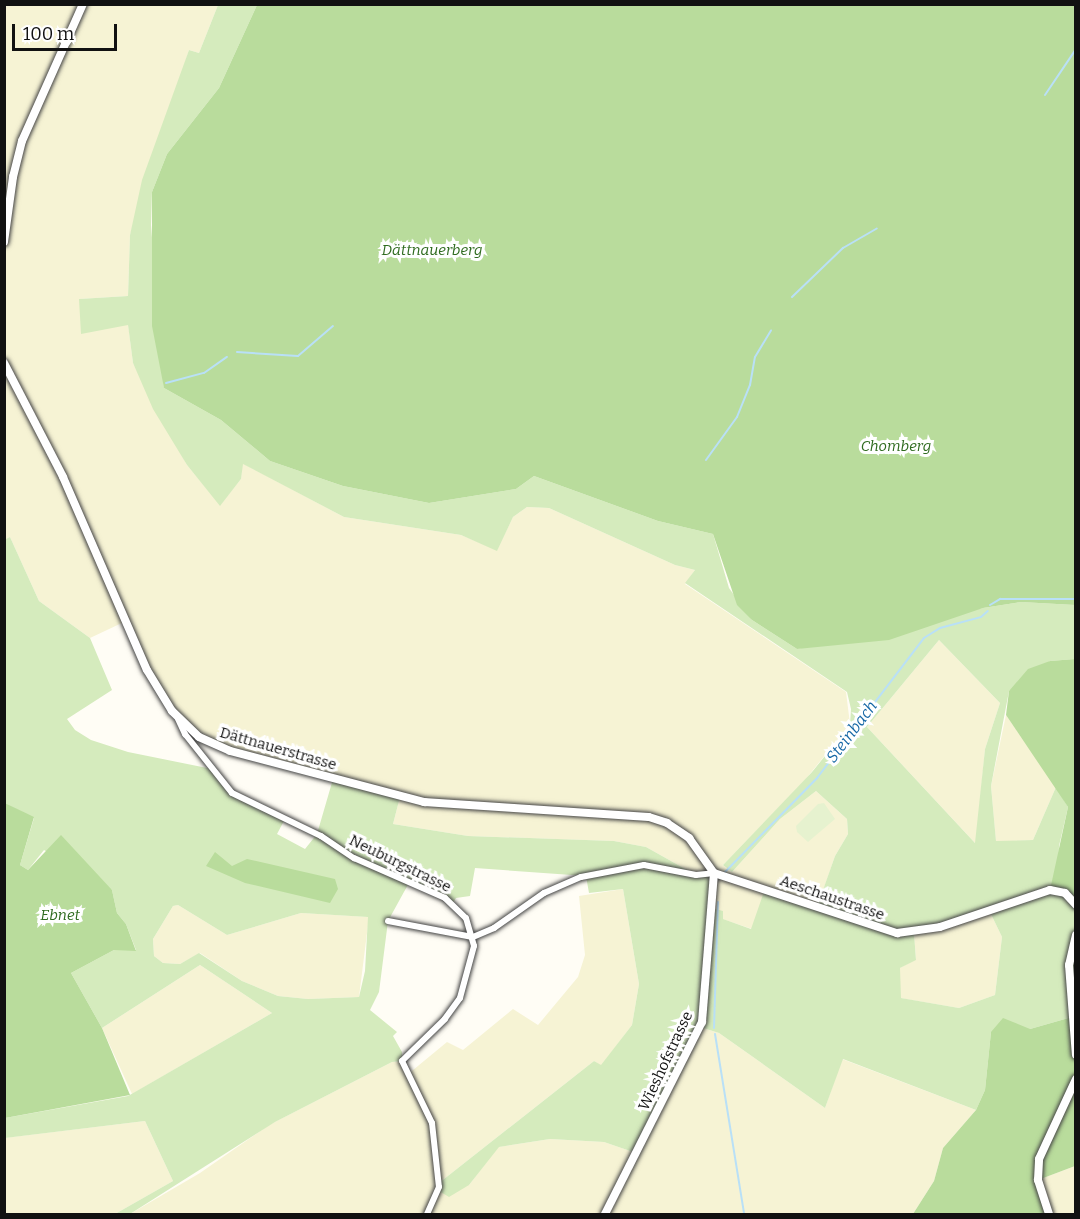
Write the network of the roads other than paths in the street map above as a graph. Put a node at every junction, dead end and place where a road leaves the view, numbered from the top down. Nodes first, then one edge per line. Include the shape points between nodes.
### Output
1 (83, 4) edge
2 (4, 242) edge
3 (4, 363) edge
4 (178, 719) junction
5 (714, 873) junction
6 (1076, 905) edge
7 (388, 921) dead end
8 (1076, 935) edge
9 (473, 937) junction
10 (1076, 1054) edge
11 (1076, 1078) edge
12 (428, 1215) edge
13 (605, 1215) edge
14 (1049, 1215) edge

1 - 2 street via 22,141
3 - 4 street, Dättnauerstrasse via 72,496 124,622
4 - 5 street, Dättnauerstrasse via 199,737 221,748 411,800 658,820 689,838
4 - 9 street, Neuburgstrasse via 185,734 232,793 321,836 354,858 449,900 466,918
5 - 6 street, Aeschaustrasse via 897,933 940,927 1050,890 1065,893
5 - 9 street via 701,875 644,865 580,877 537,897 494,928
5 - 13 street, Wieshofstrasse via 702,1022
7 - 9 street
8 - 10 street via 1069,959
9 - 12 street via 465,984 456,1005 402,1061 432,1123 440,1187
11 - 14 street via 1038,1166

